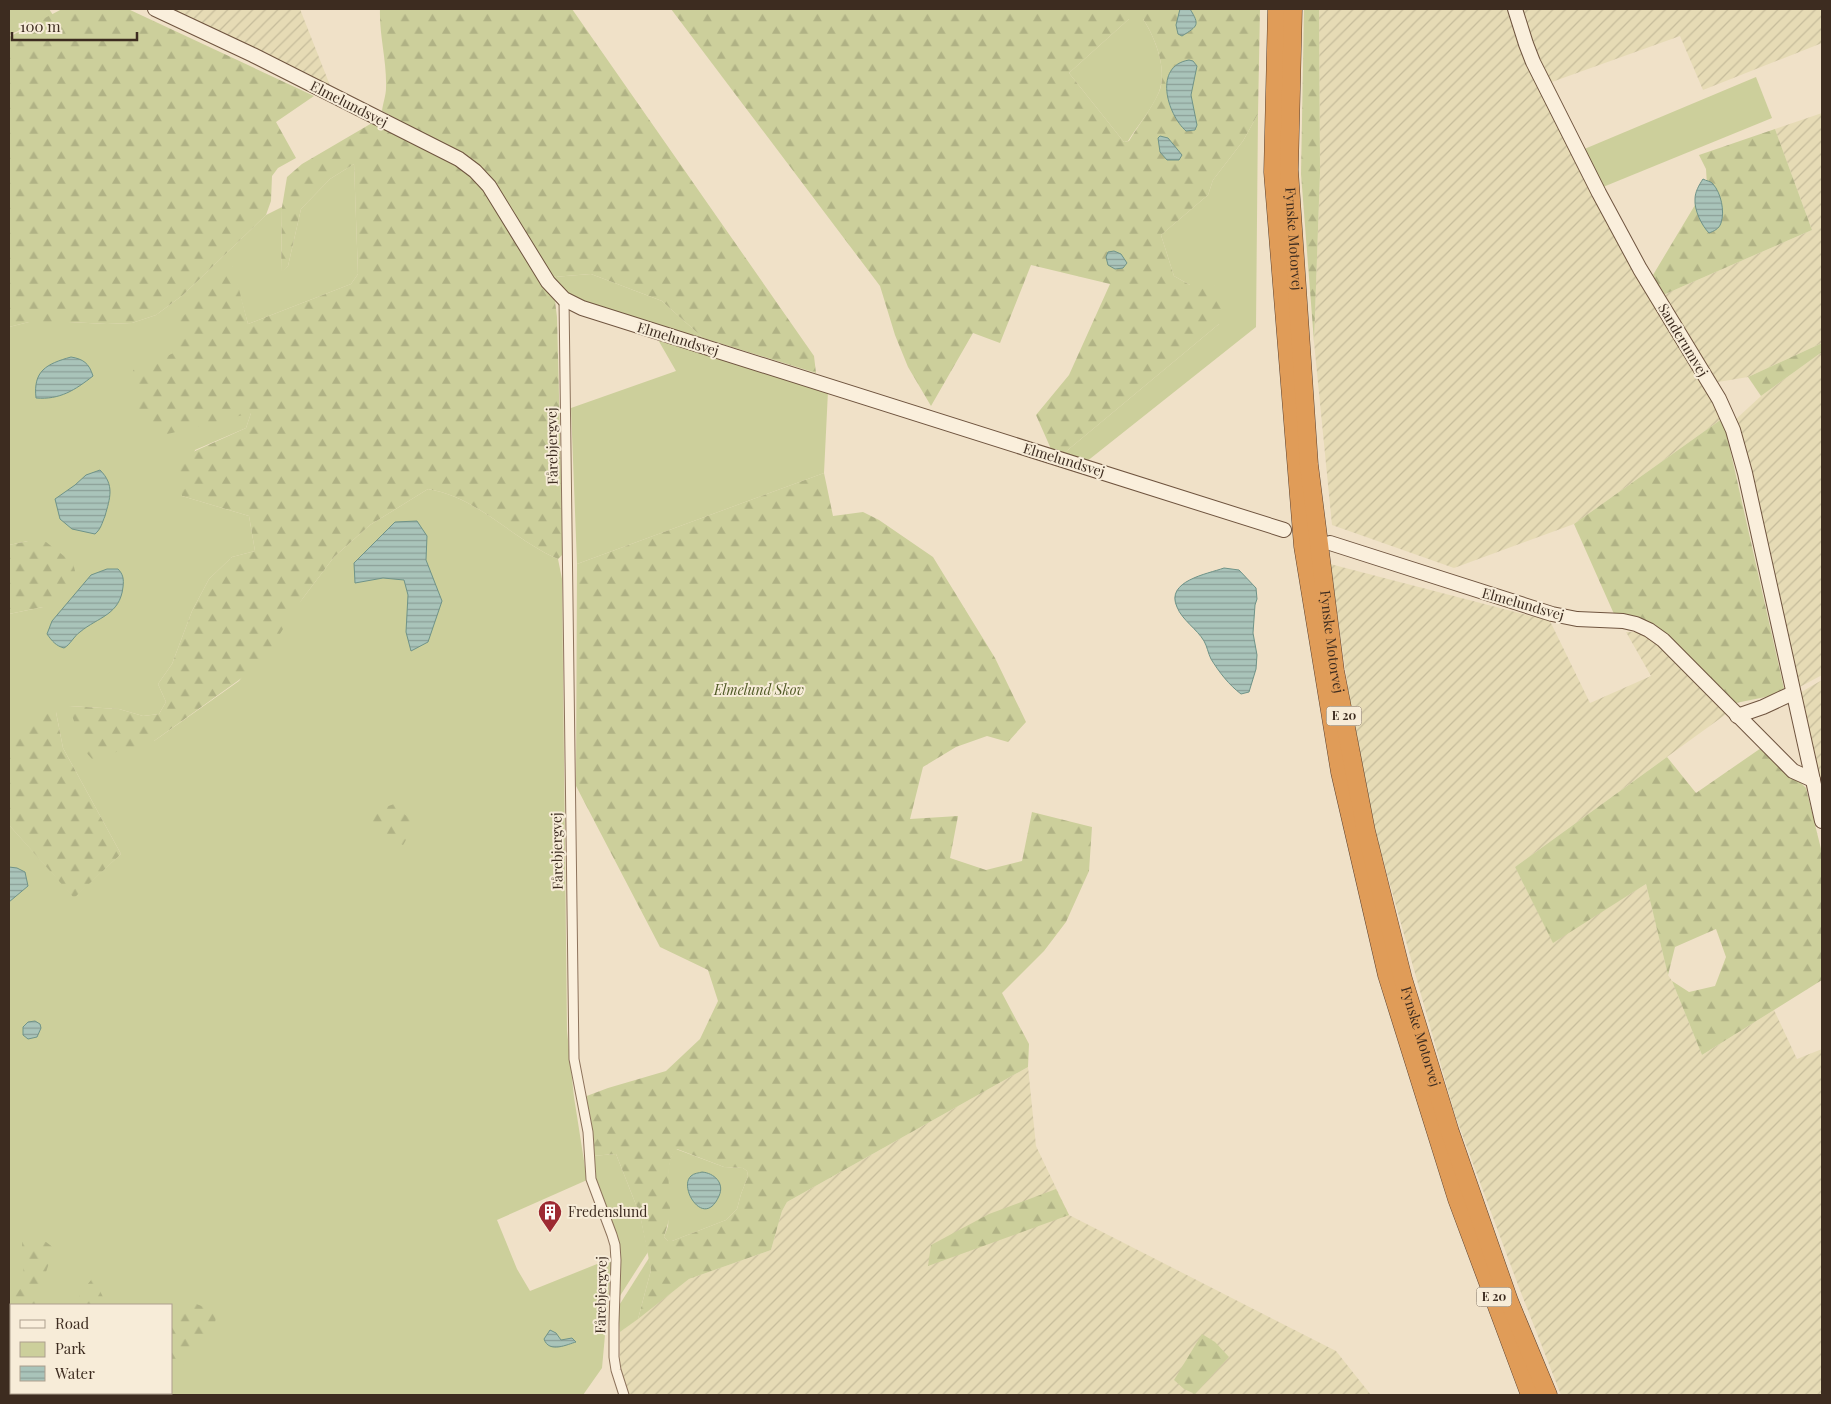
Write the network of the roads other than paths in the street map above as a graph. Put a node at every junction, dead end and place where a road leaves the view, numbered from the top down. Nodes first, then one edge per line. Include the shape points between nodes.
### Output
1 (156, 9) edge
2 (1277, 9) edge
3 (1292, 9) edge
4 (1515, 9) edge
5 (564, 299) junction
6 (1284, 530) dead end
7 (1330, 543) dead end
8 (1793, 693) junction
9 (1737, 716) junction
10 (1813, 780) junction
11 (1822, 821) edge
12 (624, 1395) edge
13 (1530, 1395) edge
14 (1548, 1395) edge

1 - 5 street, Elmelundsvej via 417,138 475,171 488,186 548,282
2 - 13 highway, Fynske Motorvej / E 20 via 1273,172 1302,536 1340,772 1387,975 1457,1199
3 - 14 highway, Fynske Motorvej / E 20 via 1290,180 1309,465 1335,671 1366,831 1403,979 1450,1132 1509,1300
4 - 8 street, Sanderumvej via 1533,62 1602,198 1640,270 1729,418 1745,474
5 - 6 street, Elmelundsvej via 642,328
5 - 12 street, Fårebjergvej via 574,1058 588,1132 591,1179 615,1245 614,1357
7 - 9 street, Elmelundsvej via 1552,614 1636,624 1662,640
8 - 9 street
8 - 10 street, Sanderumvej
9 - 10 street, Elmelundsvej via 1793,771
10 - 11 street, Sanderumvej

